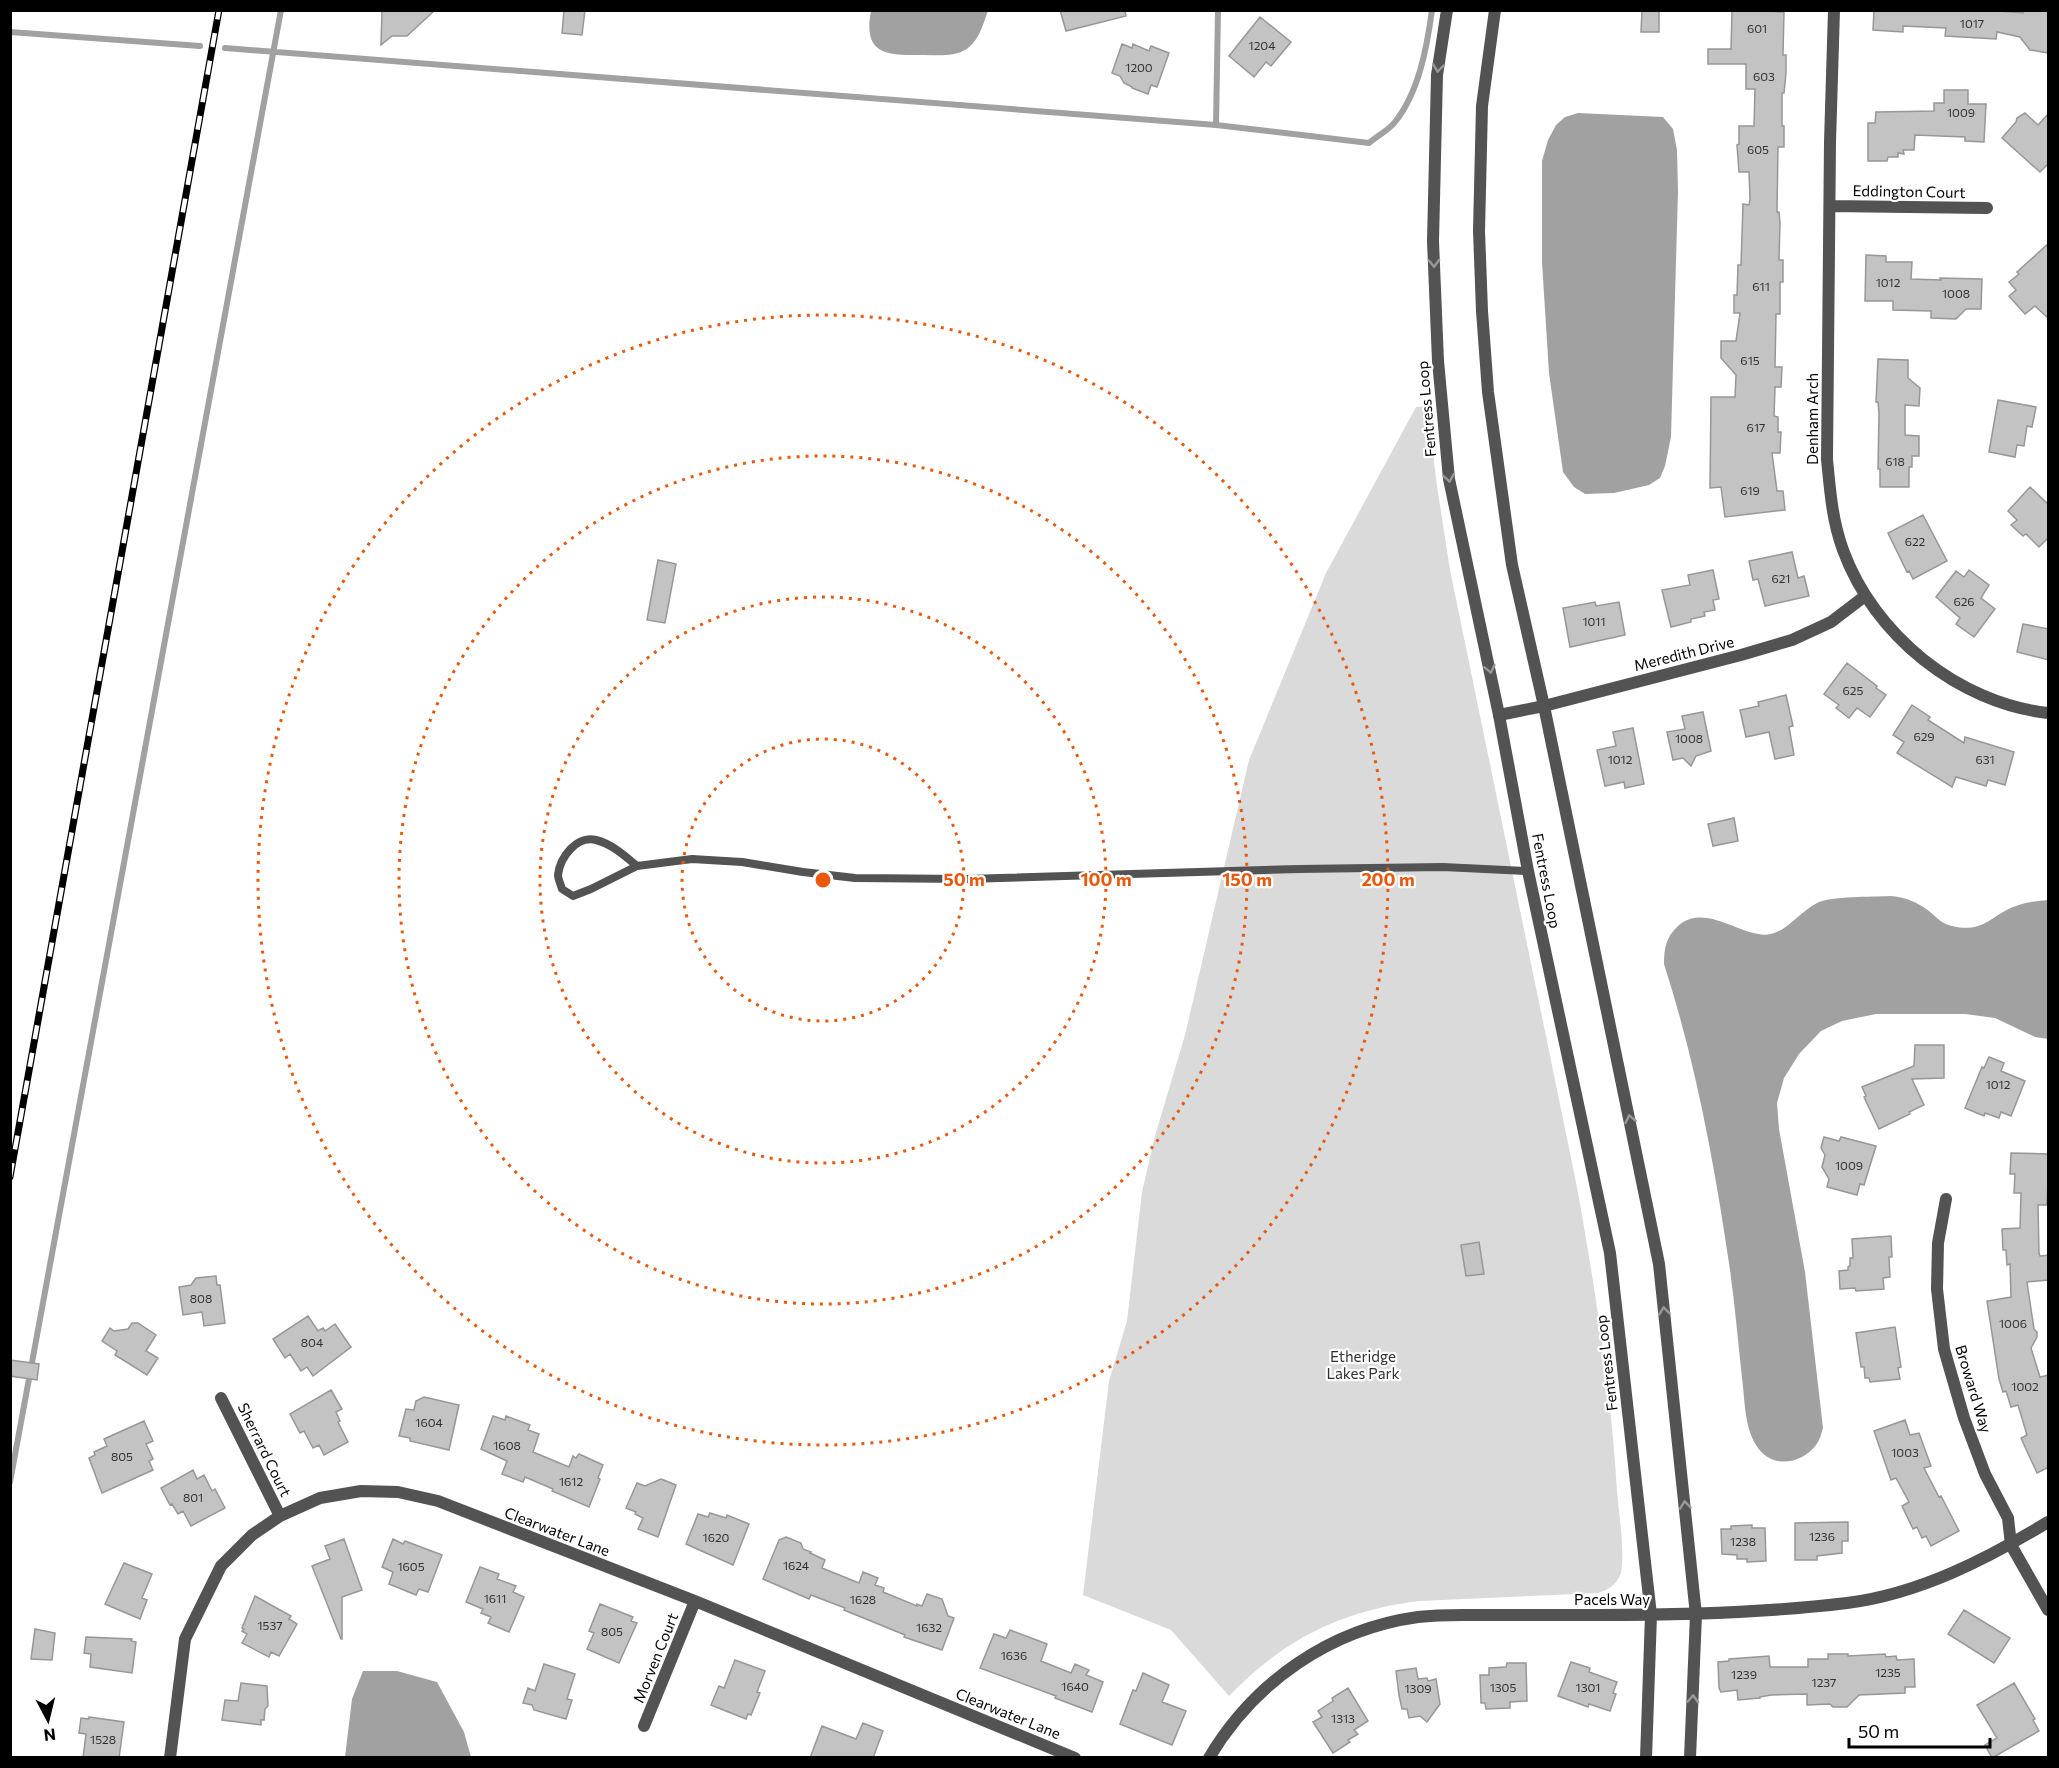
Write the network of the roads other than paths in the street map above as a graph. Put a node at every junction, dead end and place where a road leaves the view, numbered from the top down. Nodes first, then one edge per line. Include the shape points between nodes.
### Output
1 (1447, 10) edge
2 (1495, 10) edge
3 (1834, 10) edge
4 (1830, 206) junction
5 (1987, 208) dead end
6 (1865, 596) junction
7 (1544, 706) junction
8 (2049, 713) edge
9 (1500, 715) junction
10 (637, 866) junction
11 (1528, 871) junction
12 (1946, 1198) dead end
13 (221, 1398) dead end
14 (280, 1516) junction
15 (2049, 1522) edge
16 (2011, 1545) junction
17 (695, 1601) junction
18 (2049, 1610) edge
19 (1652, 1615) junction
20 (1696, 1615) junction
21 (644, 1726) dead end
22 (170, 1758) edge
23 (1075, 1758) edge
24 (1209, 1758) edge
25 (1646, 1758) edge
26 (1690, 1758) edge

1 -> 9 street, Fentress Loop via 1436,98 1433,241 1437,361 1449,479
2 - 7 street via 1482,106 1482,311 1488,392 1512,566
3 - 4 street, Denham Arch
4 - 5 street, Eddington Court
4 - 6 street, Denham Arch via 1830,499 1843,550
6 - 7 street, Meredith Drive via 1831,622 1792,640
6 - 8 street, Denham Arch via 1904,641 1945,675 1979,694
7 - 9 street, Meredith Drive
20 -> 7 street via 1659,1264
9 - 11 street, Fentress Loop
10 - 10 lane via 573,896 562,889 558,875 566,855 585,839 616,849
10 - 11 lane via 692,859 855,878 966,879 1299,869 1443,867
11 - 19 street, Fentress Loop via 1610,1253
12 - 16 street, Broward Way via 1938,1244 1937,1289 1944,1349 1985,1474 2008,1518
13 - 14 street, Sherrard Court
14 - 17 street, Clearwater Lane via 320,1498 361,1491 398,1492 438,1501
14 - 22 street, Clearwater Lane via 252,1535 221,1566 185,1639
15 - 16 street, Pacels Way
16 - 18 street
16 - 20 street, Pacels Way via 1917,1587 1881,1597
17 - 21 street, Morven Court
17 - 23 street, Clearwater Lane
19 - 20 street, Pacels Way
19 - 24 street, Pacels Way via 1437,1616 1378,1626 1340,1639 1306,1657 1269,1685 1236,1718
19 - 25 street, Fentress Loop
26 -> 20 street

